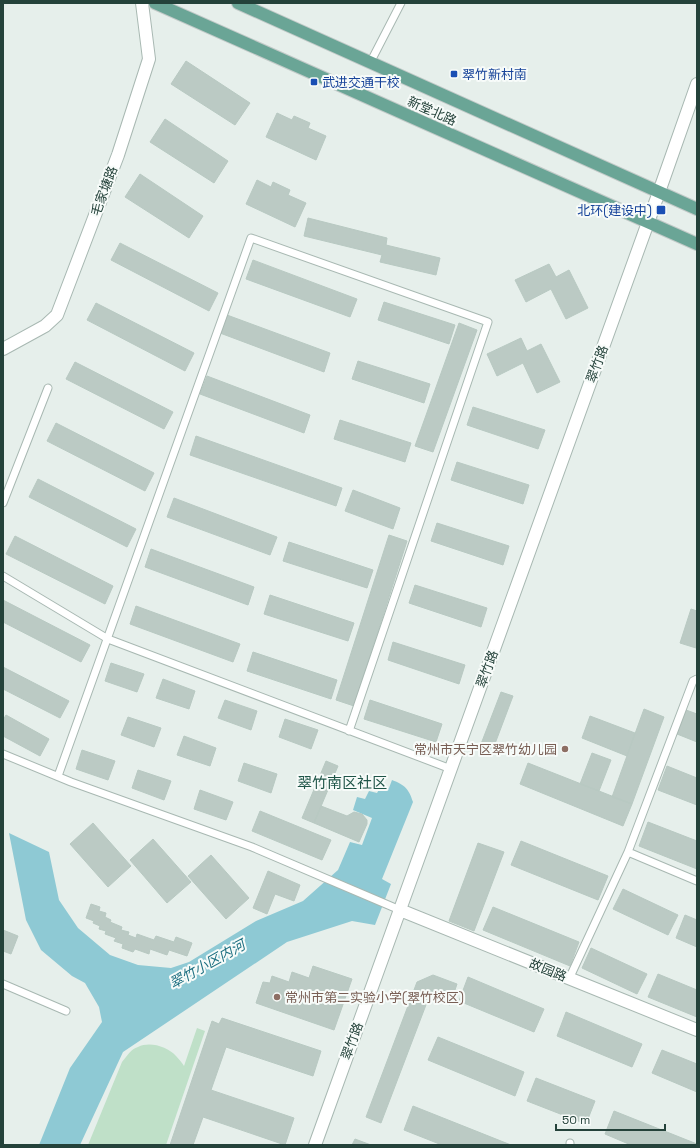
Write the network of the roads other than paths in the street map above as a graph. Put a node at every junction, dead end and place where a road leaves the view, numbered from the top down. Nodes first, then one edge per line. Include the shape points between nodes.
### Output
1 (142, 3) edge
2 (155, 3) edge
3 (238, 3) edge
4 (401, 3) edge
5 (370, 63) junction
6 (697, 84) edge
7 (659, 192) junction
8 (697, 209) edge
9 (648, 222) junction
10 (697, 244) edge
11 (3, 349) edge
12 (48, 388) dead end
13 (3, 503) edge
14 (3, 576) edge
15 (108, 639) junction
16 (697, 679) edge
17 (349, 730) junction
18 (3, 754) edge
19 (451, 769) junction
20 (58, 776) junction
21 (628, 852) junction
22 (697, 881) edge
23 (400, 910) junction
24 (569, 979) junction
25 (3, 984) edge
26 (66, 1010) dead end
27 (697, 1030) edge
28 (315, 1145) edge

1 - 11 street, 毛家塘路 via 149,59 118,156 57,315 45,326
2 - 9 main road, 新堂北路
3 - 5 main road, 新堂北路
4 - 5 lane
5 - 7 main road, 新堂北路
6 - 7 street, 翠竹路
7 - 8 main road, 新堂北路
7 - 9 street, 翠竹路
9 - 10 main road, 新堂北路
9 - 19 street, 翠竹路
12 - 13 lane
14 - 15 lane
15 - 17 lane
15 - 17 lane via 252,238 488,322
15 - 20 lane
16 - 21 lane via 692,680
17 - 19 lane
18 - 20 lane
19 - 23 street, 翠竹路
20 - 23 lane via 252,847
21 - 22 lane
21 - 24 lane
23 - 24 street, 故园路
23 - 28 street, 翠竹路
24 - 27 street, 故园路
25 - 26 lane

